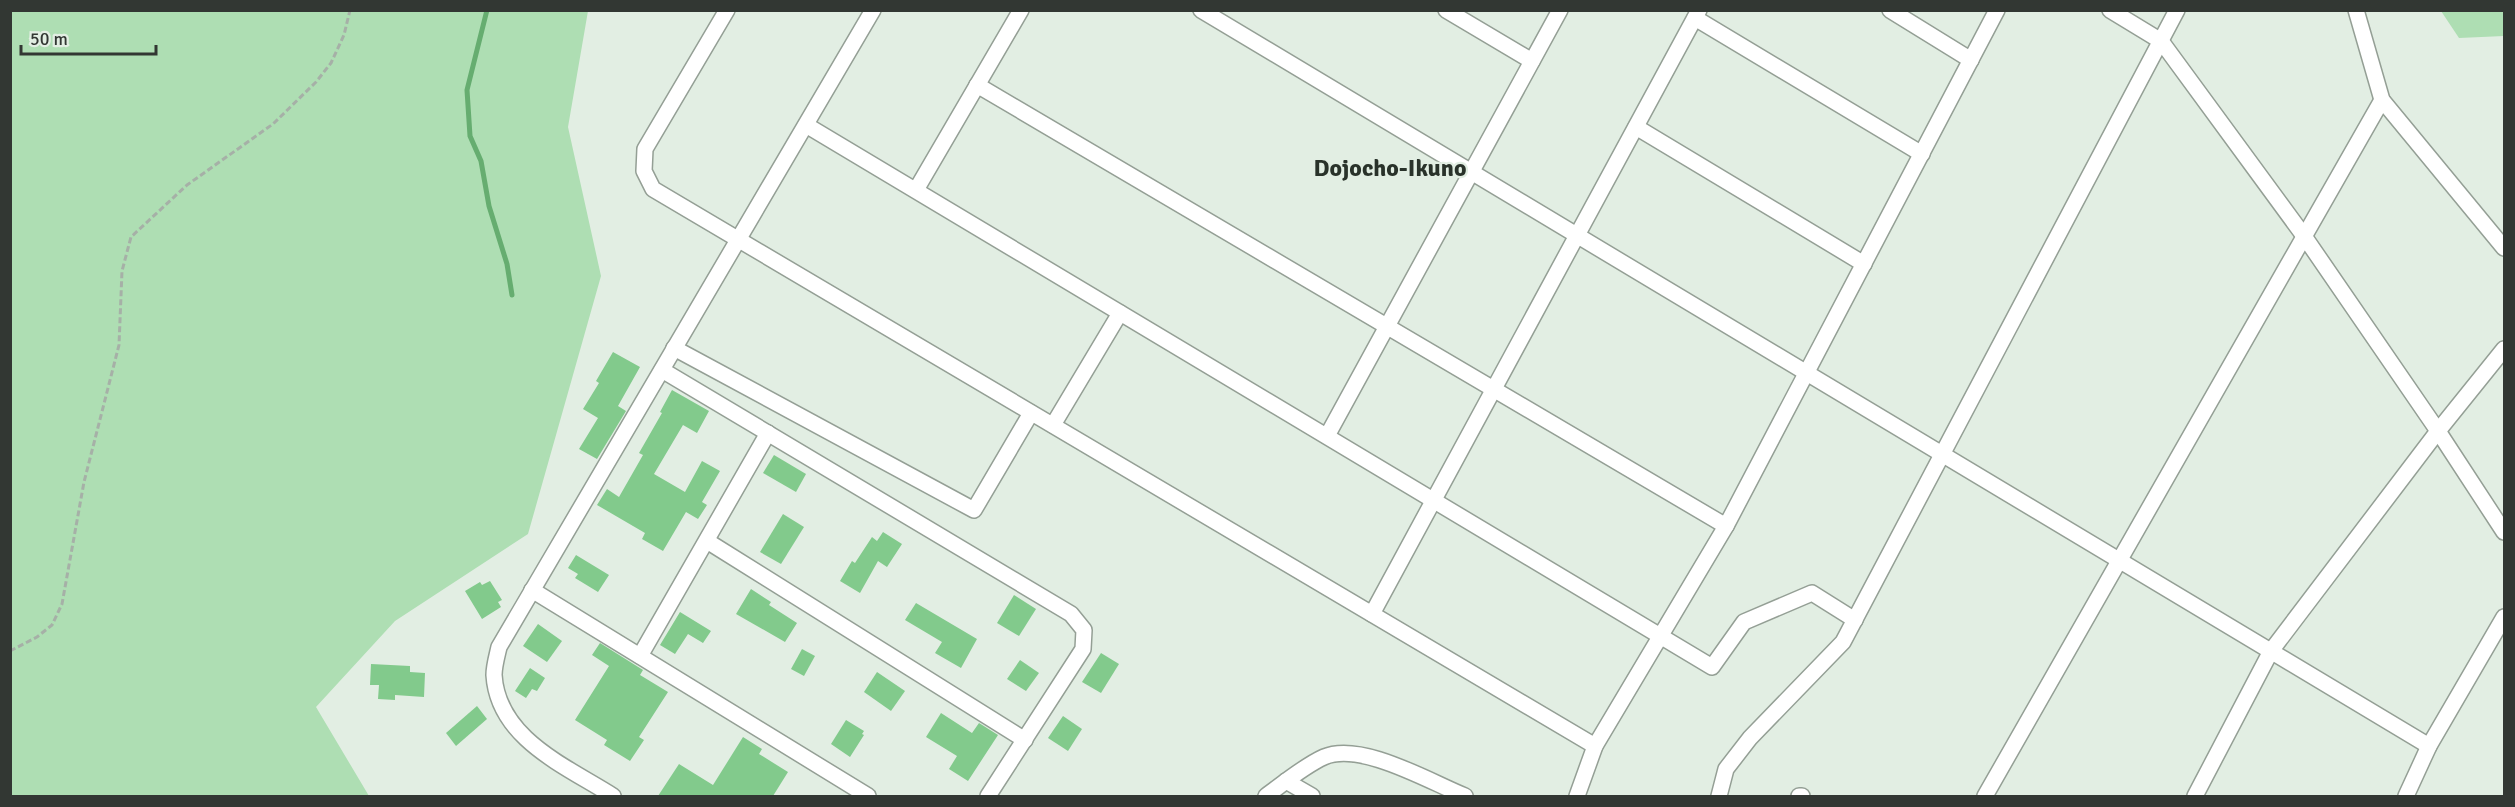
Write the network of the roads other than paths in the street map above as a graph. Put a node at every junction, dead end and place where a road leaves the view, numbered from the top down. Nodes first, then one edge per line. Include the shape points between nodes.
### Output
1 (727, 10) edge
2 (873, 10) edge
3 (1021, 10) edge
4 (1201, 10) edge
5 (1446, 10) edge
6 (1560, 10) edge
7 (1890, 10) edge
8 (1997, 10) edge
9 (2110, 10) edge
10 (2177, 10) edge
11 (2356, 10) edge
12 (1697, 14) edge
13 (2161, 41) junction
14 (1971, 60) junction
15 (1532, 62) junction
16 (977, 85) junction
17 (2382, 100) junction
18 (806, 124) junction
19 (1636, 127) junction
20 (1922, 154) junction
21 (1472, 172) junction
22 (916, 190) junction
23 (1577, 236) junction
24 (2304, 236) junction
25 (738, 240) junction
26 (2505, 248) edge
27 (1864, 264) junction
28 (1120, 313) junction
29 (1387, 327) junction
30 (674, 348) junction
31 (2505, 350) edge
32 (662, 370) junction
33 (1806, 373) junction
34 (1494, 389) junction
35 (1031, 413) junction
36 (1053, 425) junction
37 (2438, 431) junction
38 (768, 433) junction
39 (1327, 436) junction
40 (1942, 454) junction
41 (1434, 500) junction
42 (1726, 526) junction
43 (2505, 532) edge
44 (707, 541) junction
45 (2120, 560) junction
46 (532, 590) junction
47 (1372, 614) junction
48 (2505, 617) edge
49 (1855, 620) junction
50 (1660, 636) junction
51 (2271, 651) junction
52 (640, 656) junction
53 (1025, 740) junction
54 (1595, 746) junction
55 (2429, 746) junction
56 (1286, 782) junction
57 (613, 796) edge
58 (868, 796) edge
59 (988, 796) edge
60 (1266, 796) edge
61 (1312, 796) edge
62 (1465, 796) edge
63 (1577, 796) edge
64 (1719, 796) edge
65 (1985, 796) edge
66 (2195, 796) edge
67 (2406, 796) edge

1 - 25 street via 645,149 644,171 653,189
2 - 18 street
3 - 16 street
4 - 21 street
5 - 15 street
6 - 15 street
7 - 14 street
8 - 14 street
9 - 13 street
10 - 13 street
11 - 17 street
12 - 19 street
12 - 20 street
13 - 24 street
13 - 40 street
14 - 20 street
15 - 21 street
16 - 22 street
16 - 29 street
17 - 24 street
17 - 26 street
18 - 22 street
18 - 25 street
19 - 23 street
19 - 27 street
20 - 27 street
21 - 23 street
21 - 29 street
22 - 28 street
23 - 33 street
23 - 34 street
24 - 37 street
24 - 45 street
25 - 30 street
25 - 35 street
27 - 33 street
28 - 36 street
28 - 39 street
29 - 34 street
29 - 39 street
30 - 32 street
30 - 35 street via 974,510
31 - 37 street
32 - 38 street
32 - 46 street
33 - 40 street
33 - 42 street
34 - 41 street
34 - 42 street
35 - 36 street
36 - 47 street
37 - 43 street
37 - 51 street
38 - 44 street
38 - 53 street via 1071,614 1084,630 1083,649
39 - 41 street
40 - 45 street
40 - 49 street
41 - 47 street
41 - 50 street
42 - 50 street
44 - 52 street
44 - 53 street
45 - 51 street
45 - 65 street
46 - 52 street
46 - 57 street via 499,647 494,673 498,697 508,720 529,743
47 - 54 street
48 - 55 street
49 - 50 street via 1812,593 1744,622 1712,667
49 - 64 street via 1843,642 1750,738 1726,769
50 - 54 street
51 - 55 street
51 - 66 street
52 - 58 street
53 - 59 street
54 - 63 street
55 - 67 street
56 - 60 street
56 - 61 street
56 - 62 street via 1326,757 1370,755

